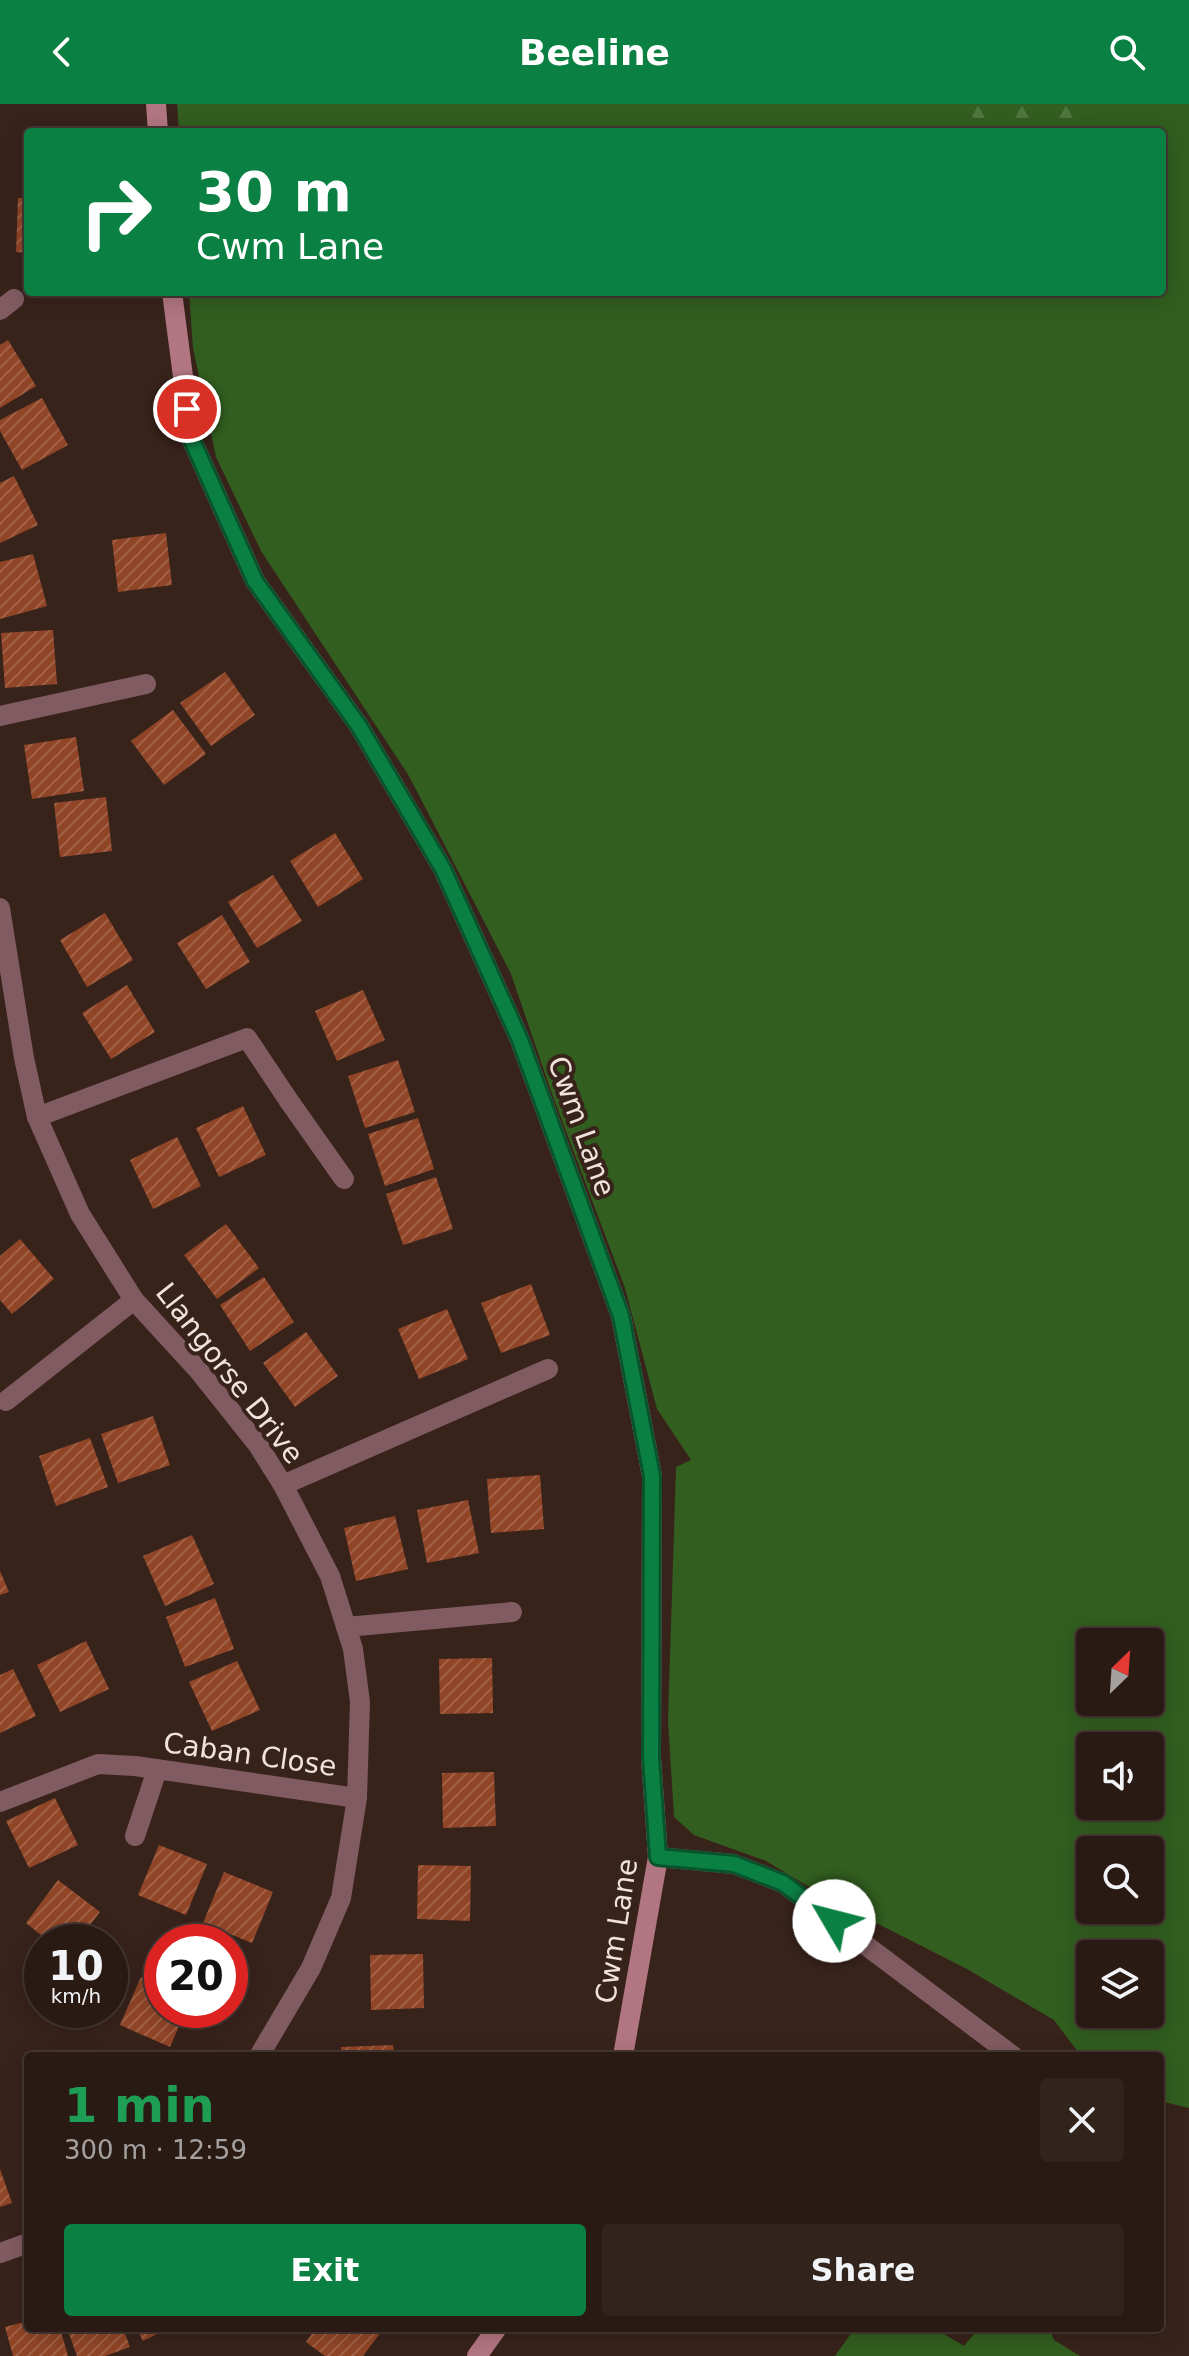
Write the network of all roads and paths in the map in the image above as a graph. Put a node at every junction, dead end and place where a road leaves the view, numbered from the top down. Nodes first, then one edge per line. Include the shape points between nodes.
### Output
1 (156, 104) edge
2 (158, 128) edge
3 (173, 296) edge
4 (146, 684) dead end
5 (0, 716) edge
6 (0, 908) edge
7 (37, 1117) junction
8 (344, 1179) dead end
9 (134, 1300) junction
10 (548, 1369) dead end
11 (6, 1401) dead end
12 (283, 1485) junction
13 (512, 1612) dead end
14 (346, 1627) junction
15 (157, 1770) junction
16 (357, 1798) junction
17 (0, 1802) edge
18 (135, 1836) dead end
19 (658, 1857) junction
20 (261, 2052) edge
21 (624, 2052) edge
22 (1008, 2052) edge
23 (24, 2244) edge
24 (0, 2253) edge
25 (494, 2332) edge
26 (477, 2356) edge

1 - 2 street
3 - 19 street, Cwm Lane via 191,438 255,581 359,726 443,869 520,1040 621,1316 652,1476 651,1758
4 - 5 street
6 - 7 street, Llangorse Drive
7 - 8 street via 247,1038
7 - 9 street, Llangorse Drive via 80,1214
9 - 11 street
9 - 12 street, Llangorse Drive via 199,1371
10 - 12 street
12 - 14 street, Llangorse Drive via 330,1576
13 - 14 street
14 - 16 street, Llangorse Drive via 360,1702
15 - 16 street, Caban Close
15 - 17 street, Caban Close via 98,1764
15 - 18 street
16 - 20 street, Llangorse Drive via 341,1898 311,1968
19 - 21 street, Cwm Lane
19 - 22 street via 734,1864 783,1883
23 - 24 street
25 - 26 street

